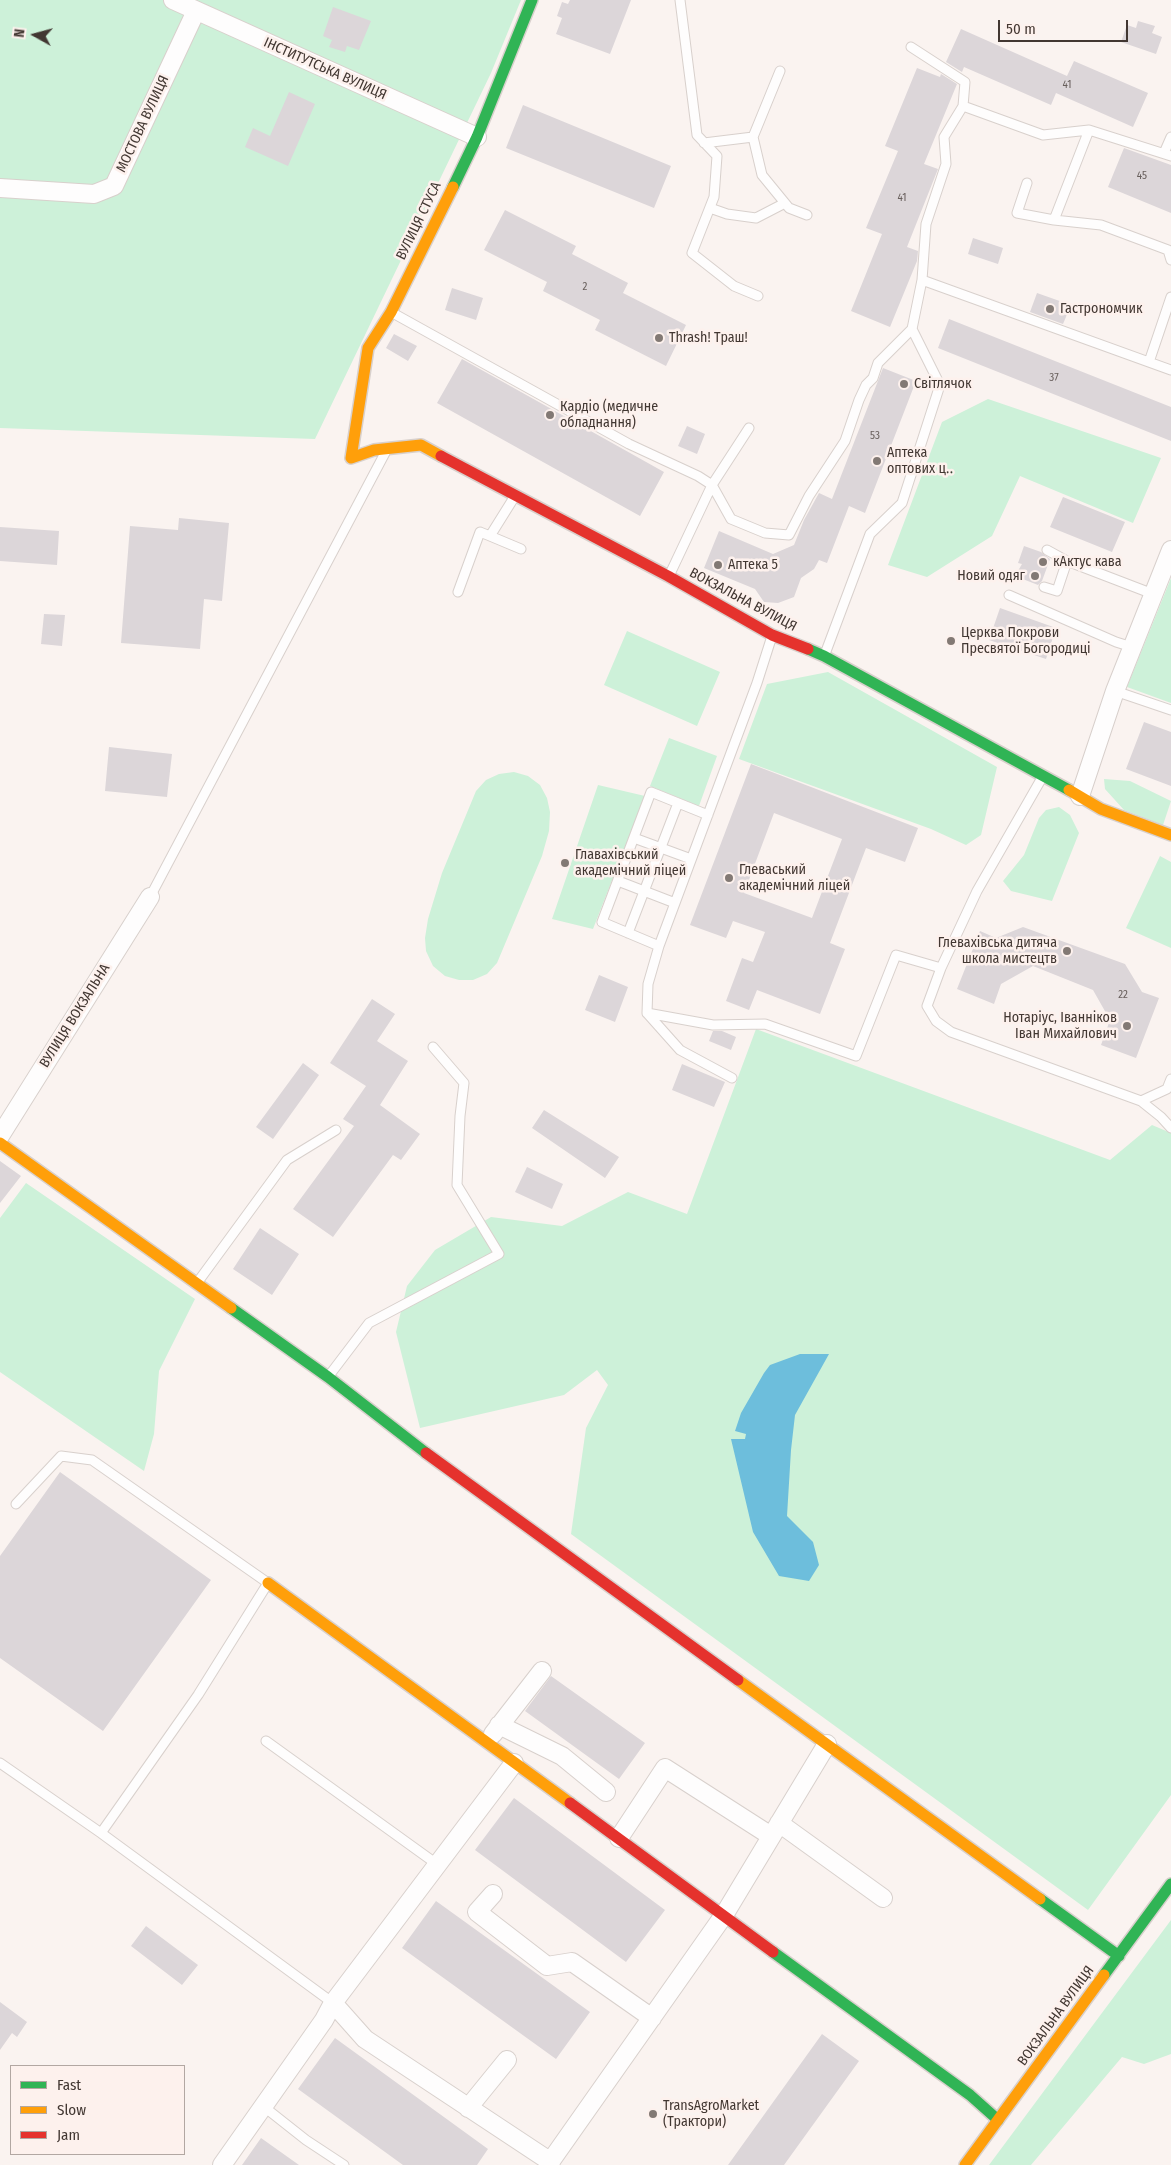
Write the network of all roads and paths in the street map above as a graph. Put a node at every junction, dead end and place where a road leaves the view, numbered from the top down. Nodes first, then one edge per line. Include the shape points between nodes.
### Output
1 (173, 0) edge
2 (532, 0) edge
3 (680, 0) edge
4 (196, 11) junction
5 (911, 46) dead end
6 (780, 71) dead end
7 (964, 106) junction
8 (1089, 130) junction
9 (477, 137) junction
10 (753, 137) junction
11 (1171, 138) edge
12 (704, 143) junction
13 (1168, 154) edge
14 (1027, 183) dead end
15 (0, 188) edge
16 (786, 203) junction
17 (710, 208) junction
18 (807, 216) dead end
19 (1054, 220) junction
20 (1171, 260) edge
21 (922, 280) junction
22 (758, 296) dead end
23 (1171, 297) edge
24 (391, 312) junction
25 (912, 329) junction
26 (1149, 362) junction
27 (1171, 370) edge
28 (750, 428) dead end
29 (387, 449) junction
30 (351, 458) joint
31 (712, 485) junction
32 (516, 493) junction
33 (490, 536) junction
34 (521, 549) dead end
35 (1047, 550) dead end
36 (1171, 550) edge
37 (1066, 561) junction
38 (668, 576) junction
39 (1044, 587) dead end
40 (458, 592) dead end
41 (1153, 594) junction
42 (1010, 595) dead end
43 (772, 635) junction
44 (1132, 647) junction
45 (824, 656) junction
46 (1115, 691) junction
47 (1171, 710) edge
48 (1043, 776) junction
49 (1080, 796) junction
50 (678, 803) junction
51 (708, 815) junction
52 (1171, 835) edge
53 (634, 838) junction
54 (660, 847) junction
55 (691, 859) junction
56 (618, 881) junction
57 (644, 891) junction
58 (150, 897) joint
59 (674, 903) junction
60 (628, 933) junction
61 (659, 946) junction
62 (941, 968) junction
63 (647, 1013) junction
64 (433, 1047) dead end
65 (732, 1078) dead end
66 (1171, 1079) edge
67 (1141, 1101) junction
68 (1171, 1128) edge
69 (336, 1130) dead end
70 (0, 1136) edge
71 (0, 1143) edge
72 (197, 1284) junction
73 (328, 1377) junction
74 (16, 1504) dead end
75 (268, 1582) junction
76 (542, 1671) dead end
77 (500, 1725) junction
78 (266, 1741) dead end
79 (486, 1742) junction
80 (827, 1744) junction
81 (0, 1763) edge
82 (514, 1763) junction
83 (606, 1792) dead end
84 (775, 1830) junction
85 (101, 1833) junction
86 (619, 1838) junction
87 (438, 1865) junction
88 (1171, 1884) edge
89 (493, 1894) dead end
90 (883, 1898) dead end
91 (724, 1915) junction
92 (1119, 1956) junction
93 (333, 2003) junction
94 (652, 2018) junction
95 (508, 2060) dead end
96 (263, 2106) junction
97 (468, 2108) junction
98 (998, 2120) junction
99 (549, 2163) edge
100 (222, 2165) edge
101 (344, 2165) edge
102 (965, 2165) edge

1 - 4 street, ІНСТИТУТСЬКА ВУЛИЦЯ
2 - 9 street, ВУЛИЦЯ СТУСА
3 - 12 lane via 697,135
4 - 9 street, ІНСТИТУТСЬКА ВУЛИЦЯ
4 - 15 street, МОСТОВА ВУЛИЦЯ via 114,186 94,194
5 - 7 lane via 965,82
6 - 10 lane
7 - 8 lane via 1043,135
7 - 21 lane via 944,137 946,164 926,224
8 - 13 lane
8 - 19 lane
9 - 24 street, ВУЛИЦЯ СТУСА
10 - 12 lane
10 - 16 lane via 762,175
11 - 13 lane
12 - 17 lane via 717,156
14 - 19 lane via 1017,213
16 - 17 lane via 756,218
16 - 18 lane via 789,208
17 - 22 lane via 692,253 734,286
19 - 20 lane via 1101,226 1168,250
21 - 25 lane
21 - 26 lane
23 - 26 lane
24 - 30 street, ВУЛИЦЯ СТУСА via 368,348
24 - 31 lane via 629,444
25 - 31 lane via 878,363 859,400 845,441 809,496 789,535 765,533 731,518
25 - 45 lane via 940,385 902,503 870,534
26 - 27 lane
28 - 31 lane
29 - 30 street, ВОКЗАЛЬНА ВУЛИЦЯ
29 - 32 street, ВОКЗАЛЬНА ВУЛИЦЯ via 422,445
29 - 58 lane
31 - 38 lane
32 - 33 lane
32 - 38 street, ВОКЗАЛЬНА ВУЛИЦЯ
33 - 34 lane
33 - 40 lane via 480,532
35 - 37 lane
36 - 41 street
37 - 39 lane via 1057,591
37 - 41 lane
38 - 43 street, ВОКЗАЛЬНА ВУЛИЦЯ
41 - 44 street
42 - 44 lane
43 - 45 street, ВОКЗАЛЬНА ВУЛИЦЯ
43 - 51 lane
44 - 46 street
45 - 48 street, ВОКЗАЛЬНА ВУЛИЦЯ
46 - 47 lane
46 - 49 street
48 - 49 street, ВОКЗАЛЬНА ВУЛИЦЯ
48 - 62 lane via 977,891
49 - 52 street, ВОКЗАЛЬНА ВУЛИЦЯ via 1101,809
50 - 51 lane
50 - 53 lane via 651,792
50 - 54 lane
51 - 55 lane
53 - 54 lane
53 - 56 lane
54 - 55 lane
54 - 57 lane
55 - 59 lane
56 - 57 lane
56 - 60 lane via 602,922
57 - 59 lane
57 - 60 lane
58 - 70 street, ВУЛИЦЯ ВОКЗАЛЬНА
59 - 61 lane
60 - 61 lane
61 - 63 lane via 648,984
62 - 63 lane via 896,955 856,1056 766,1024 713,1025
62 - 67 lane via 927,1006 936,1021 950,1032
63 - 65 lane via 680,1050
64 - 73 lane via 464,1084 457,1186 499,1254 369,1323
66 - 67 lane via 1167,1089
67 - 68 lane
69 - 72 lane via 287,1160
71 - 72 street
72 - 73 street
73 - 80 street via 409,1441
74 - 75 lane via 61,1456 92,1460
75 - 79 street
75 - 85 lane via 198,1695
76 - 77 street
77 - 79 street
77 - 83 street via 562,1756
78 - 87 lane
79 - 82 street
80 - 84 street
80 - 92 street
81 - 85 lane
82 - 86 street
82 - 87 street
84 - 86 street via 665,1768
84 - 90 street
84 - 91 street
85 - 93 lane
86 - 91 street
87 - 93 street
88 - 92 street, ВОКЗАЛЬНА ВУЛИЦЯ
89 - 94 street via 477,1912 547,1966 572,1962
91 - 94 street
91 - 98 street via 970,2094
92 - 98 street, ВОКЗАЛЬНА ВУЛИЦЯ
93 - 96 street
93 - 97 street via 365,2038
94 - 99 street
95 - 97 street
96 - 100 street
96 - 101 lane
97 - 99 street
98 - 102 street, ВОКЗАЛЬНА ВУЛИЦЯ

